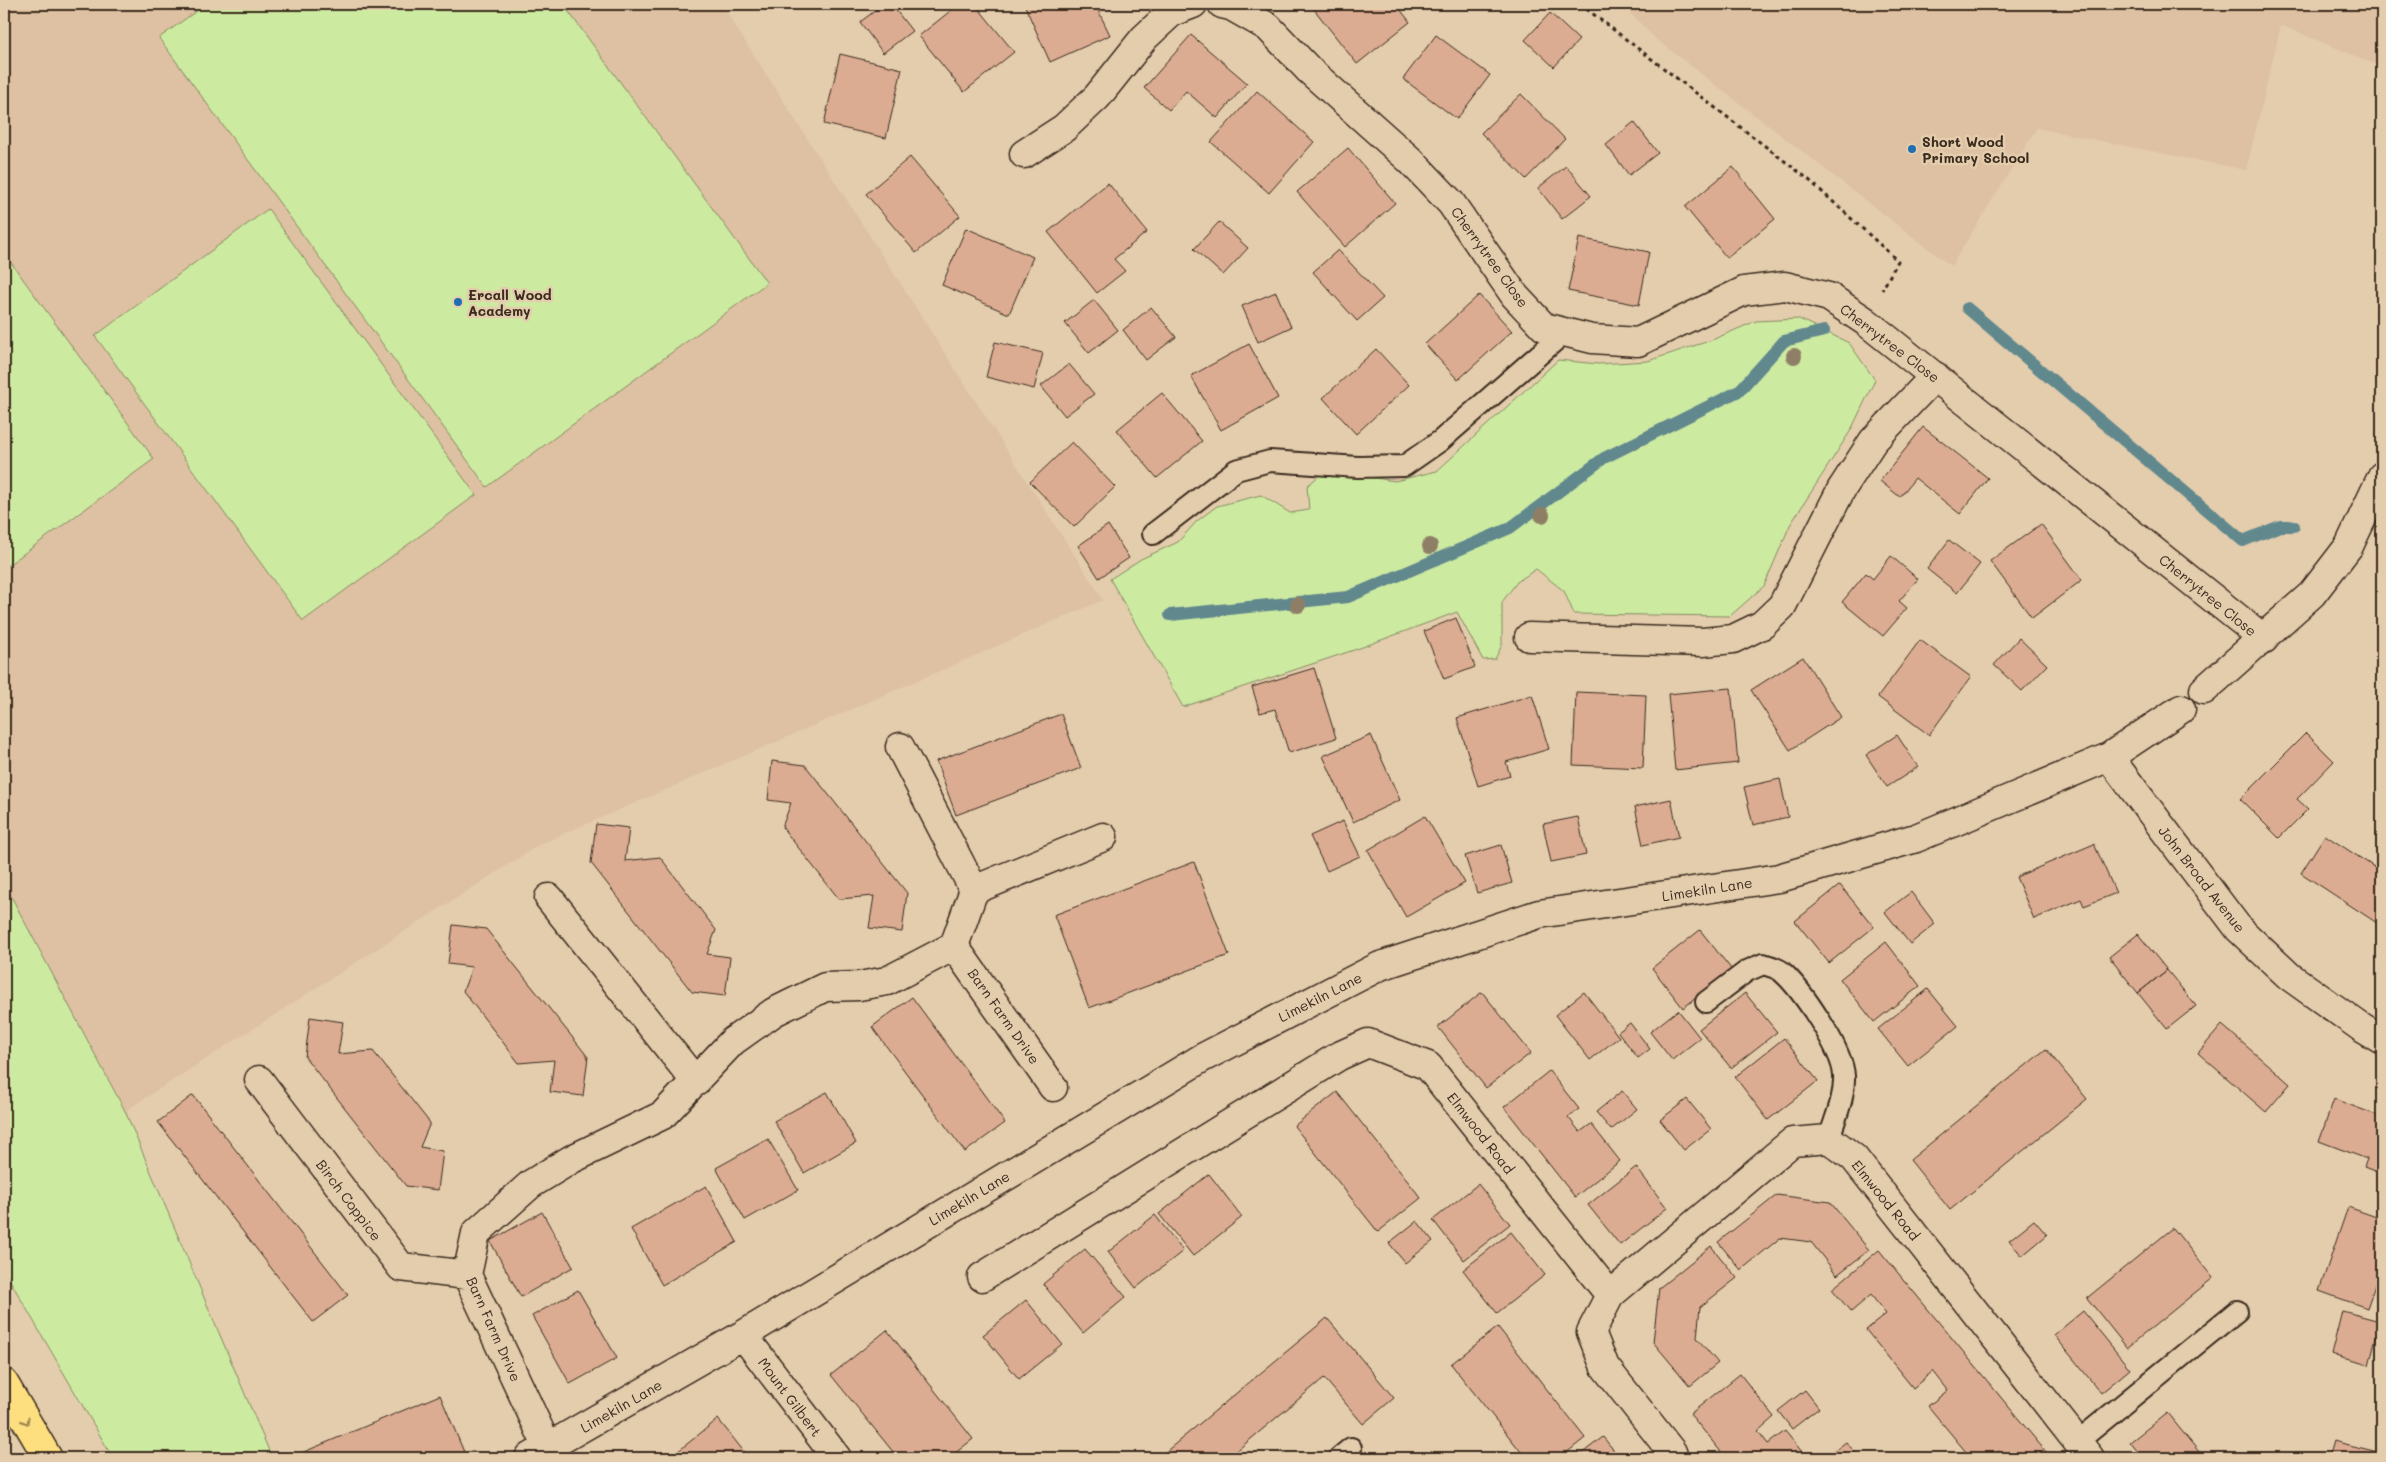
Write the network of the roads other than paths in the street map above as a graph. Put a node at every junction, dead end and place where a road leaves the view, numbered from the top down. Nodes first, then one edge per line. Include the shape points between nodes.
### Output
1 (1193, 4) edge
2 (1222, 4) edge
3 (1024, 154) dead end
4 (1565, 332) junction
5 (1935, 376) junction
6 (2382, 476) edge
7 (1153, 534) dead end
8 (1529, 636) dead end
9 (2264, 640) junction
10 (2204, 690) dead end
11 (2181, 709) dead end
12 (900, 747) dead end
13 (2110, 757) junction
14 (1103, 837) dead end
15 (974, 890) junction
16 (549, 898) dead end
17 (954, 946) junction
18 (1706, 1002) dead end
19 (2382, 1040) edge
20 (259, 1080) dead end
21 (696, 1082) junction
22 (1053, 1087) dead end
23 (1829, 1139) junction
24 (467, 1275) junction
25 (982, 1277) dead end
26 (1610, 1295) junction
27 (2237, 1311) dead end
28 (743, 1335) junction
29 (4, 1383) edge
30 (2083, 1450) edge
31 (538, 1453) edge
32 (48, 1458) edge
33 (837, 1458) edge
34 (1674, 1458) edge

1 - 3 street via 1172,12 1144,38 1097,97 1064,128
2 - 4 street, Cherrytree Close via 1268,27 1308,70 1411,161 1451,203 1515,296 1544,327
4 - 5 street, Cherrytree Close via 1592,339 1638,342 1744,291 1784,286 1829,297
4 - 7 lane via 1440,441 1404,466 1358,468 1270,461 1236,470
5 - 8 street via 1873,441 1841,490 1782,606 1762,625 1733,639 1703,642
5 - 9 street, Cherrytree Close
6 - 9 street via 2349,546 2312,594
9 - 10 street
11 - 13 street, Limekiln Lane
12 - 15 street
13 - 19 street, John Broad Avenue via 2239,929 2289,976
13 - 28 street, Limekiln Lane via 1916,838 1779,878 1539,914 1380,966 1202,1058
14 - 15 street
15 - 17 street
16 - 21 street
17 - 21 street, Barn Farm Drive via 887,981 825,987 774,1012 733,1041
17 - 22 street, Barn Farm Drive
18 - 23 lane via 1747,970 1763,964 1780,970 1812,1008 1835,1046 1844,1073 1844,1092
20 - 24 street, Birch Coppice via 401,1267
21 - 24 street, Barn Farm Drive via 662,1115 572,1159 531,1184 476,1233
23 - 26 street via 1792,1142
23 - 30 street, Elmwood Road via 1854,1158
24 - 31 street, Barn Farm Drive
25 - 26 street, Elmwood Road via 1339,1056 1368,1043 1428,1066
26 - 34 street via 1592,1332 1606,1368
27 - 30 lane
28 - 31 street, Limekiln Lane
28 - 33 street, Mount Gilbert
29 -> 32 highway

